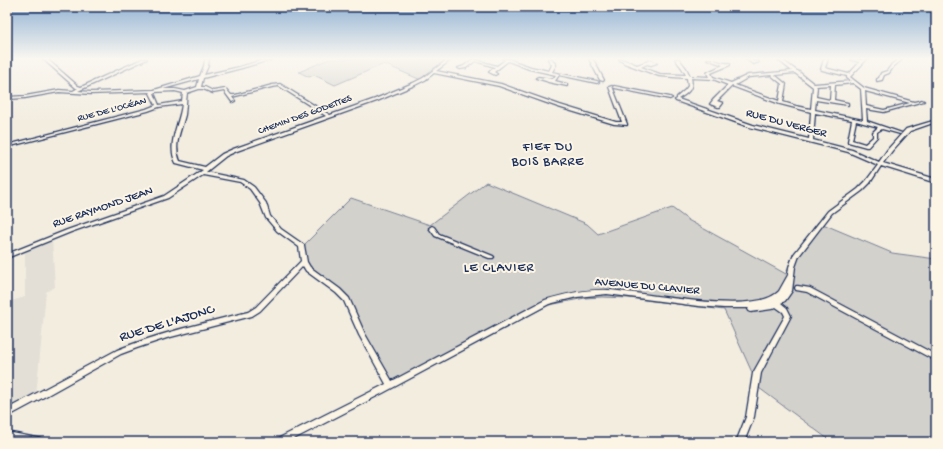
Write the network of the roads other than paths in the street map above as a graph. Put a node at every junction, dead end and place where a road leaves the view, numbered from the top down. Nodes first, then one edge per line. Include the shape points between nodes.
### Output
1 (69, 80) edge
2 (98, 80) edge
3 (188, 80) edge
4 (200, 80) edge
5 (421, 80) edge
6 (474, 80) edge
7 (549, 80) edge
8 (593, 80) edge
9 (689, 80) edge
10 (717, 80) edge
11 (741, 80) edge
12 (779, 80) edge
13 (807, 80) edge
14 (851, 80) edge
15 (599, 81) joint
16 (555, 82) joint
17 (854, 82) junction
18 (833, 84) junction
19 (566, 85) dead end
20 (731, 85) junction
21 (814, 86) junction
22 (613, 87) junction
23 (80, 88) junction
24 (199, 88) junction
25 (863, 89) junction
26 (154, 91) junction
27 (73, 92) junction
28 (185, 92) junction
29 (230, 96) junction
30 (7, 98) edge
31 (675, 98) junction
32 (814, 98) junction
33 (922, 100) dead end
34 (233, 101) dead end
35 (832, 101) junction
36 (184, 102) junction
37 (712, 103) dead end
38 (781, 103) junction
39 (847, 104) dead end
40 (914, 104) junction
41 (158, 106) junction
42 (864, 108) junction
43 (813, 111) junction
44 (328, 116) junction
45 (854, 119) junction
46 (936, 120) edge
47 (865, 122) junction
48 (930, 122) junction
49 (936, 125) edge
50 (881, 126) junction
51 (900, 133) dead end
52 (811, 141) junction
53 (7, 146) edge
54 (881, 163) junction
55 (204, 171) junction
56 (936, 181) edge
57 (432, 228) dead end
58 (7, 256) edge
59 (492, 257) dead end
60 (304, 262) junction
61 (790, 277) junction
62 (798, 288) dead end
63 (784, 289) junction
64 (777, 304) junction
65 (727, 307) junction
66 (936, 358) edge
67 (390, 385) junction
68 (7, 413) edge
69 (7, 436) edge
70 (38, 442) edge
71 (280, 442) edge
72 (740, 442) edge

1 - 23 street
2 - 23 street
3 - 26 street, RUE DE L'OCÉAN
4 - 24 street
5 - 44 street, CHEMIN DES GODETTES via 376,100
6 - 22 street via 500,85 559,106 625,124
7 - 16 street
8 - 15 street, RUE DU VERGER
9 - 31 street via 690,84
10 - 20 street
11 - 20 street
12 - 38 street via 784,84
13 - 21 street
14 - 17 street
15 - 22 street, RUE DU VERGER
16 - 19 street
17 - 18 street
17 - 25 street
18 - 21 street
18 - 35 street
20 - 37 street
20 - 38 street
21 - 32 street
22 - 31 street, RUE DU VERGER
23 - 27 street
24 - 28 street
24 - 29 street via 213,92 225,90
25 - 40 street
25 - 42 street
26 - 27 street
26 - 28 street
26 - 41 street, RUE DE L'OCÉAN via 152,93
27 - 30 street via 59,91
28 - 36 street
29 - 34 street
29 - 44 street via 280,85
31 - 52 street, RUE DU VERGER via 751,126
32 - 35 street
32 - 43 street
33 - 40 street
35 - 39 street
36 - 41 street
36 - 55 street via 174,155 178,162
38 - 43 street
40 - 42 street via 884,111
41 - 53 street, RUE DE L'OCÉAN
42 - 47 street
43 - 45 street
43 - 52 street
44 - 55 street, CHEMIN DES GODETTES via 235,150 224,155
45 - 47 street
45 - 50 street via 850,141 866,146
46 - 48 street, AVENUE DU CLAVIER
47 - 50 street
48 - 49 street
48 - 54 street, AVENUE DU CLAVIER via 908,130
50 - 51 street
52 - 54 street, RUE DU VERGER via 850,151
54 - 56 street, RUE DU VERGER
54 - 61 street, AVENUE DU CLAVIER via 860,190 830,212 796,255
55 - 58 street, RUE RAYMOND JEAN via 166,197
55 - 60 street via 242,181 252,188 278,230 302,246
57 - 59 street via 437,235
60 - 67 street via 308,269 347,300 362,335
60 - 68 street, RUE DE L'AJONC via 258,310 133,346
61 - 63 street, AVENUE DU CLAVIER
61 - 64 street, AVENUE DU CLAVIER via 789,291
62 - 66 street via 808,290
63 - 64 street via 782,296 776,301
63 - 65 street, AVENUE DU CLAVIER via 780,295 762,304
64 - 65 street via 754,309
64 - 72 street via 788,316 757,373 750,418
65 - 67 street, AVENUE DU CLAVIER via 607,292 565,296 547,302
67 - 71 street, AVENUE DU CLAVIER
69 - 70 street

